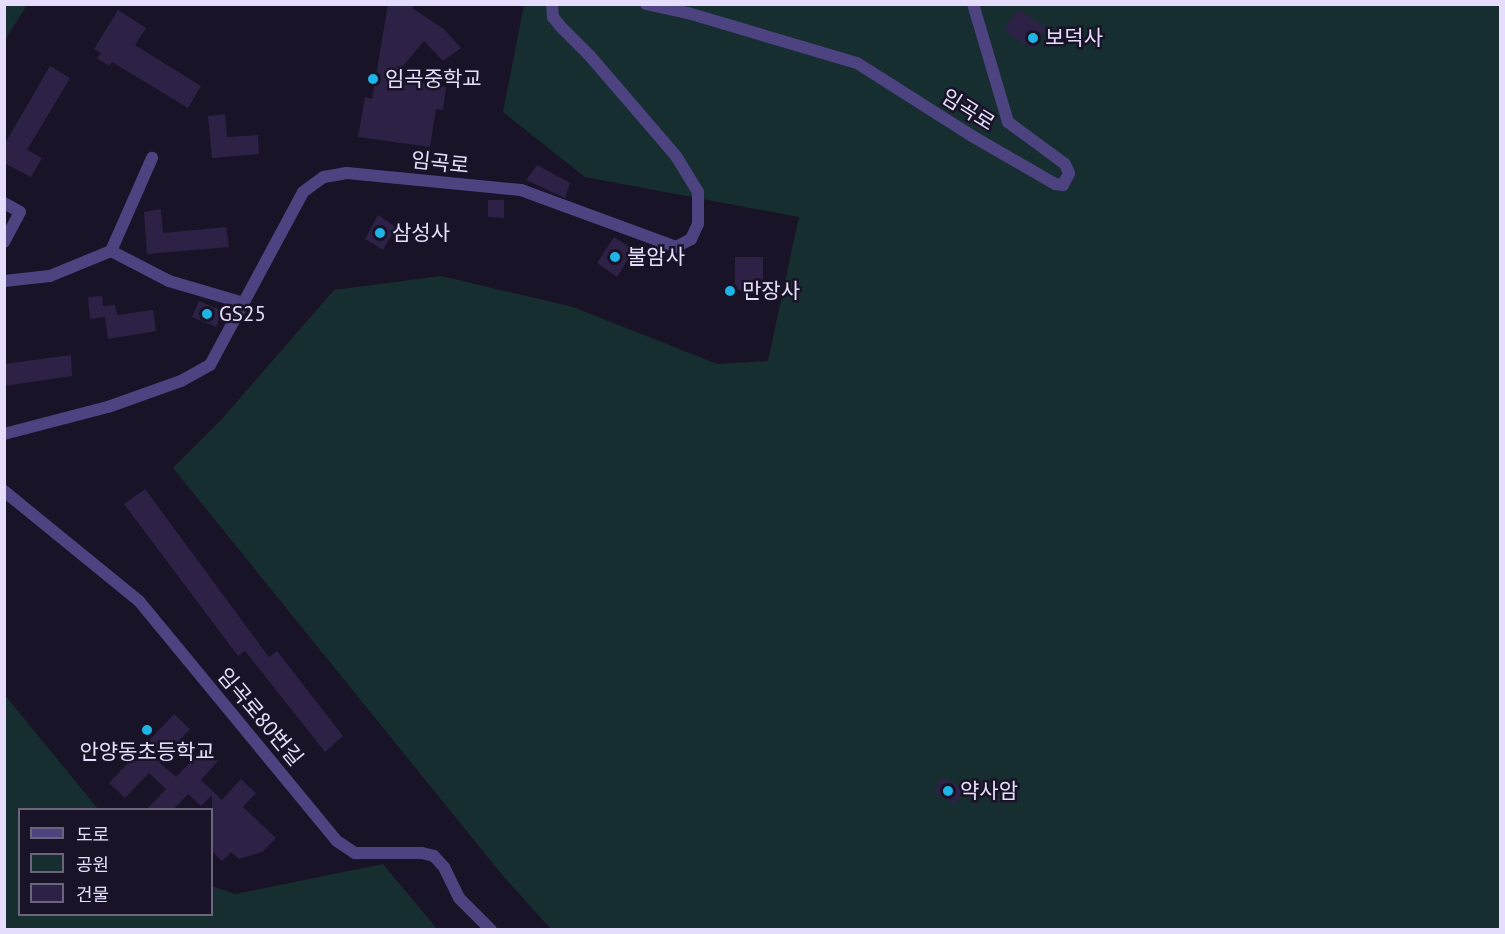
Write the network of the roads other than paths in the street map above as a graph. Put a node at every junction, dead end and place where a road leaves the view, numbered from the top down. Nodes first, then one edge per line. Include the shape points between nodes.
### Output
1 (552, 4) edge
2 (646, 4) edge
3 (973, 4) edge
4 (152, 158) dead end
5 (4, 203) edge
6 (5, 239) edge
7 (111, 251) junction
8 (4, 281) edge
9 (244, 303) junction
10 (4, 434) edge
11 (4, 491) edge
12 (491, 930) edge

1 - 9 street, 임곡로 via 553,16 561,27 676,156 698,192 698,224 692,240 676,247 521,190 347,173 324,177 303,192
2 - 3 street, 임곡로 via 857,63 972,136 1063,185 1069,173 1065,165 1008,122
4 - 7 street
5 - 6 street via 20,212
7 - 8 street via 50,276
7 - 9 street via 169,281
9 - 10 street, 임곡로 via 210,366 181,381 108,407
11 - 12 street, 임곡로80번길 via 139,601 337,841 355,853 434,856 459,897

